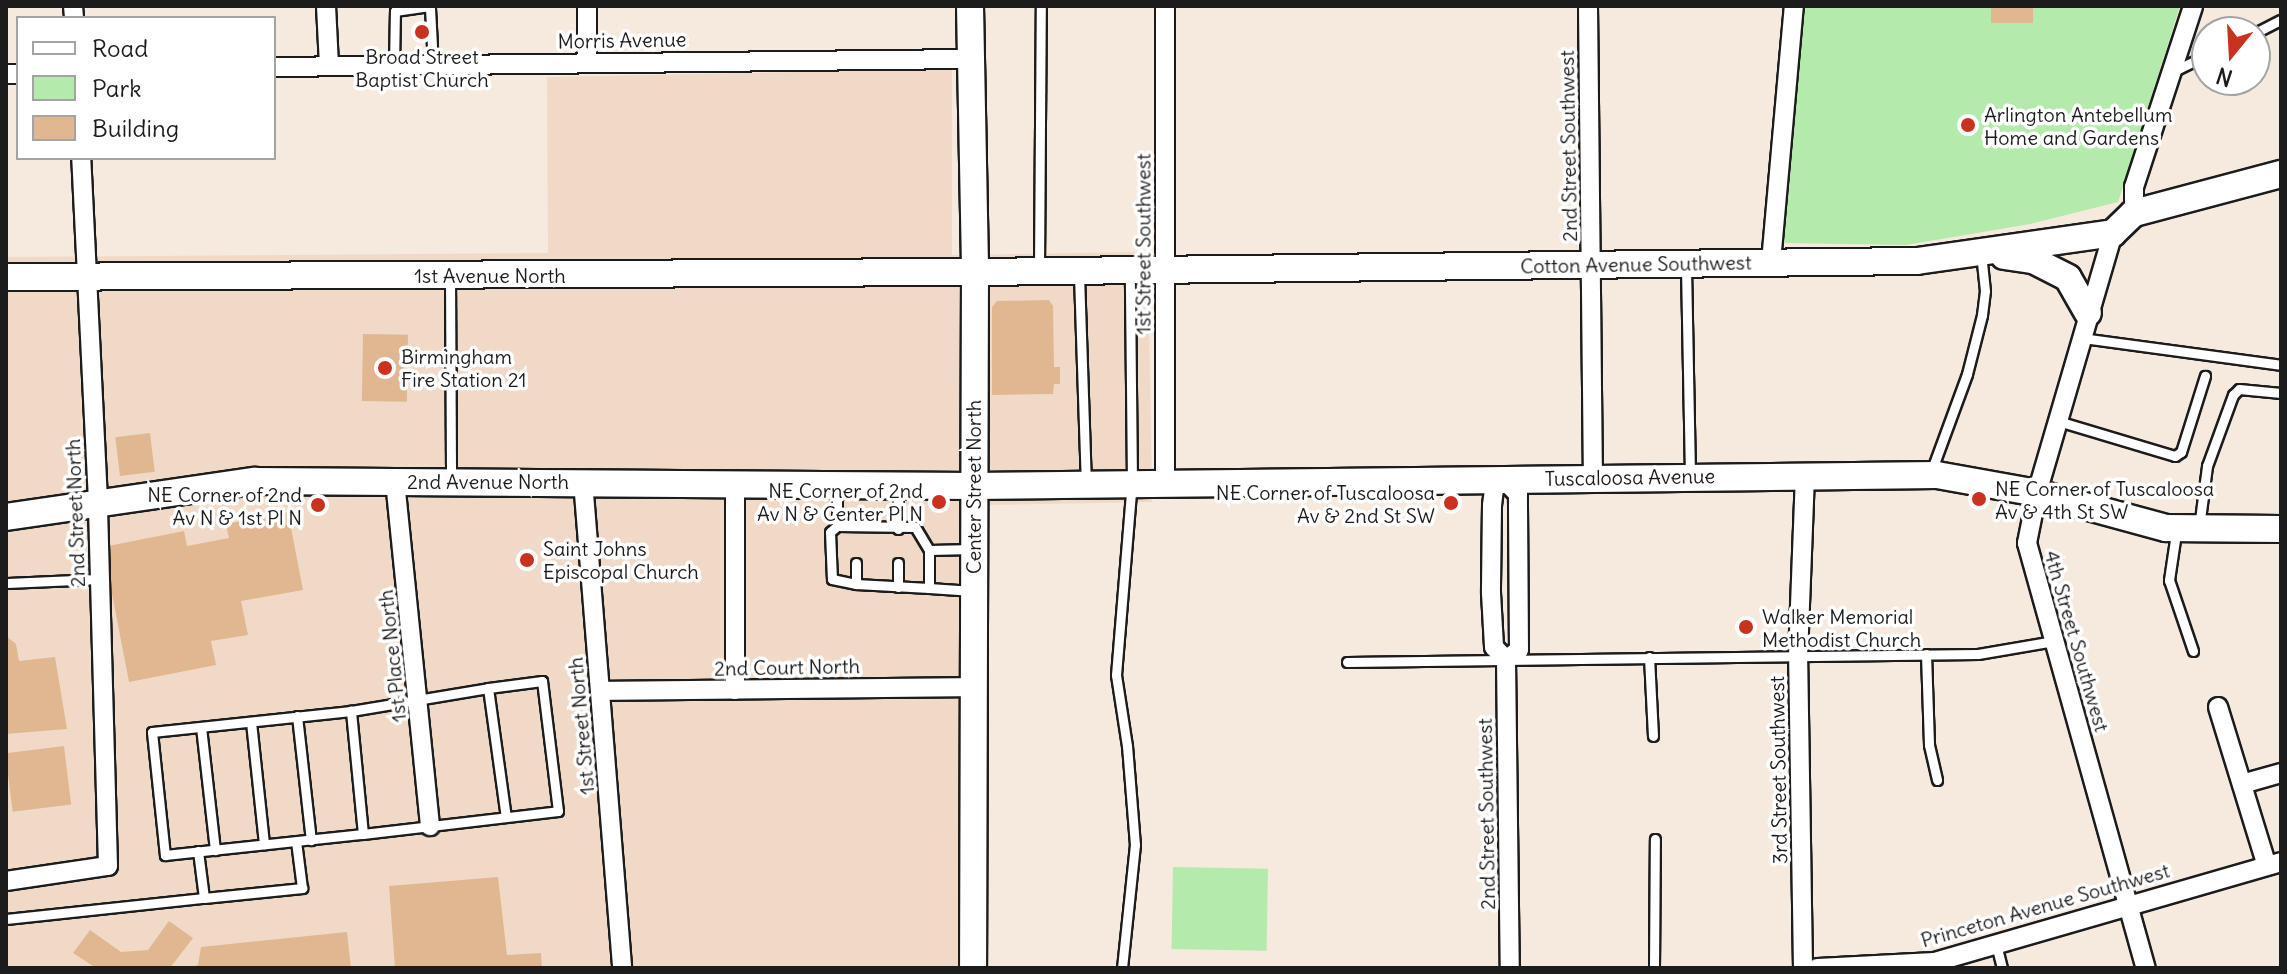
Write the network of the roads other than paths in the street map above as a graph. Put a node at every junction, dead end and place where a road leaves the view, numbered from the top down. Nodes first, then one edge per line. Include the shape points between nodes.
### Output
1 (326, 6) edge
2 (587, 6) edge
3 (970, 6) edge
4 (1041, 6) edge
5 (1165, 6) edge
6 (1588, 6) edge
7 (1794, 6) edge
8 (2193, 6) edge
9 (430, 7) edge
10 (971, 59) junction
11 (587, 62) junction
12 (2191, 63) edge
13 (433, 65) junction
14 (329, 66) junction
15 (394, 66) junction
16 (276, 67) edge
17 (2171, 72) junction
18 (81, 160) edge
19 (2281, 174) edge
20 (2134, 213) junction
21 (2113, 233) junction
22 (1981, 252) junction
23 (1771, 262) junction
24 (1686, 264) junction
25 (1592, 265) junction
26 (1166, 270) junction
27 (1039, 271) junction
28 (1079, 271) junction
29 (1130, 271) junction
30 (975, 272) junction
31 (450, 275) junction
32 (6, 277) edge
33 (87, 277) junction
34 (2085, 325) junction
35 (2281, 365) edge
36 (2205, 376) dead end
37 (2281, 393) edge
38 (2058, 421) junction
39 (1930, 475) junction
40 (1690, 476) junction
41 (1805, 476) junction
42 (1593, 477) junction
43 (1503, 479) junction
44 (395, 481) junction
45 (451, 481) junction
46 (583, 481) junction
47 (735, 482) junction
48 (1132, 482) junction
49 (1165, 482) junction
50 (1086, 483) junction
51 (837, 484) junction
52 (897, 484) junction
53 (973, 486) junction
54 (2037, 493) junction
55 (98, 501) junction
56 (6, 517) edge
57 (837, 526) junction
58 (2281, 529) edge
59 (898, 530) junction
60 (2187, 530) junction
61 (973, 549) junction
62 (929, 550) junction
63 (856, 563) dead end
64 (898, 563) dead end
65 (99, 579) junction
66 (6, 583) edge
67 (856, 584) junction
68 (898, 587) junction
69 (929, 588) junction
70 (973, 591) junction
71 (2054, 641) junction
72 (2193, 651) dead end
73 (1926, 654) junction
74 (1649, 657) junction
75 (1798, 657) junction
76 (1506, 660) junction
77 (1347, 662) dead end
78 (973, 687) junction
79 (488, 688) junction
80 (735, 690) junction
81 (601, 691) junction
82 (418, 700) junction
83 (2218, 707) dead end
84 (351, 711) junction
85 (297, 716) junction
86 (251, 722) junction
87 (201, 727) junction
88 (1653, 736) dead end
89 (2281, 773) edge
90 (1937, 780) dead end
91 (2242, 784) junction
92 (506, 817) junction
93 (430, 826) junction
94 (363, 834) junction
95 (1655, 839) dead end
96 (311, 840) junction
97 (296, 841) junction
98 (264, 844) junction
99 (215, 850) junction
100 (198, 851) junction
101 (2274, 864) edge
102 (6, 881) edge
103 (204, 898) junction
104 (2128, 904) junction
105 (6, 919) edge
106 (1995, 944) junction
107 (1865, 967) edge
108 (622, 968) edge
109 (973, 968) edge
110 (1122, 968) edge
111 (1510, 968) edge
112 (1654, 968) edge
113 (1803, 968) edge
114 (1817, 968) edge
115 (2002, 968) edge
116 (2146, 968) edge

1 - 14 street
2 - 11 street
3 - 10 street, Center Street North
4 - 27 lane
5 - 26 street, 1st Street Southwest
6 - 25 street, 2nd Street Southwest
7 - 23 street
8 - 17 street
9 - 13 lane
9 - 15 lane via 400,8 393,15
10 - 11 street, Morris Avenue
10 - 30 street, Center Street North
11 - 13 street, Morris Avenue
12 - 17 lane
13 - 15 street, Morris Avenue
14 - 15 street, Morris Avenue
14 - 16 street, Morris Avenue
17 - 20 street via 2134,187
18 - 33 street, 2nd Street North
19 - 20 street
20 - 21 street
21 - 22 street, Cotton Avenue Southwest
21 - 34 street, 4th Street Southwest
22 - 23 street, Cotton Avenue Southwest via 1917,261
22 - 34 street via 2033,260 2054,269 2071,282
22 - 39 lane via 1982,315
23 - 24 street, Cotton Avenue Southwest
24 - 25 street, Cotton Avenue Southwest
24 - 40 lane
25 - 26 street, Cotton Avenue Southwest
25 - 42 street, 2nd Street Southwest
26 - 29 street, Cotton Avenue Southwest
26 - 49 street, 1st Street Southwest
27 - 28 street, Cotton Avenue Southwest
27 - 30 street, Cotton Avenue Southwest
28 - 29 street, Cotton Avenue Southwest
28 - 50 lane
29 - 48 lane
30 - 31 street, 1st Avenue North
30 - 53 street, Center Street North
31 - 33 street, 1st Avenue North
31 - 45 lane
32 - 33 street, 1st Avenue North
33 - 55 street, 2nd Street North
34 - 35 lane
34 - 38 street, 4th Street Southwest
36 - 38 lane via 2181,452 2175,456
37 - 60 lane via 2239,389 2233,395
38 - 54 street, 4th Street Southwest
39 - 41 street, Tuscaloosa Avenue
39 - 54 street, Tuscaloosa Avenue
40 - 41 street, Tuscaloosa Avenue
40 - 42 street, Tuscaloosa Avenue
41 - 75 street, 3rd Street Southwest
42 - 43 street, Tuscaloosa Avenue
43 - 49 street, Tuscaloosa Avenue
43 - 76 street, 2nd Street Southwest via 1494,489 1492,505 1491,593 1494,647
43 - 76 street, 2nd Street Southwest via 1518,494 1519,650
44 - 45 street, 2nd Avenue North
44 - 55 street, 2nd Avenue North via 254,481
44 - 82 street, 1st Place North
45 - 46 street, 2nd Avenue North
46 - 47 street, 2nd Avenue North
46 - 81 street, 1st Street North
47 - 51 street, 2nd Avenue North
47 - 80 street
48 - 49 street, Tuscaloosa Avenue
48 - 50 street, Tuscaloosa Avenue
48 - 110 lane via 1116,675 1135,845
50 - 53 street, Tuscaloosa Avenue
51 - 52 street, 2nd Avenue North
51 - 57 lane
52 - 53 street, 2nd Avenue North
52 - 59 lane
53 - 61 street, Center Street North
54 - 60 street, Tuscaloosa Avenue
54 - 71 street, 4th Street Southwest via 2027,543
55 - 56 street, 2nd Avenue North
55 - 65 street, 2nd Street North
57 - 59 lane
57 - 67 lane via 830,532 832,579
58 - 60 street, Tuscaloosa Avenue
59 - 62 lane via 915,527
60 - 72 lane via 2169,580
61 - 62 lane
61 - 70 street, Center Street North
62 - 69 lane
63 - 67 lane
64 - 68 lane
65 - 66 lane
65 - 102 street, 2nd Street North via 108,866
67 - 68 lane
68 - 69 lane
69 - 70 lane
70 - 78 street, Center Street North
71 - 73 lane via 1978,654
71 - 104 street, 4th Street Southwest
73 - 75 lane
73 - 90 lane via 1929,745
74 - 75 lane
74 - 76 lane
74 - 88 lane
75 - 113 street, 3rd Street Southwest
76 - 77 lane
76 - 111 street, 2nd Street Southwest
78 - 80 street, 2nd Court North
78 - 109 street, Center Street North
79 - 82 lane
79 - 92 lane
79 - 92 lane via 542,681 558,811
80 - 81 street, 2nd Court North
81 - 108 street, 1st Street North
82 - 84 lane
82 - 93 street, 1st Place North
83 - 91 street
84 - 85 lane
84 - 94 lane
85 - 86 lane
85 - 96 lane
86 - 87 lane
86 - 98 lane
87 - 99 lane
87 - 100 lane via 152,732 165,855
89 - 91 street
91 - 101 street
92 - 93 lane
93 - 94 lane
94 - 96 lane
95 - 112 lane
96 - 97 lane
97 - 98 lane
97 - 103 lane via 302,888
98 - 99 lane
99 - 100 lane
100 - 103 lane
101 - 104 street, Princeton Avenue Southwest
103 - 105 lane
104 - 106 street, Princeton Avenue Southwest
104 - 116 street, 4th Street Southwest
106 - 107 street, Princeton Avenue Southwest via 1935,962
106 - 115 lane
107 - 114 street, Princeton Avenue Southwest

